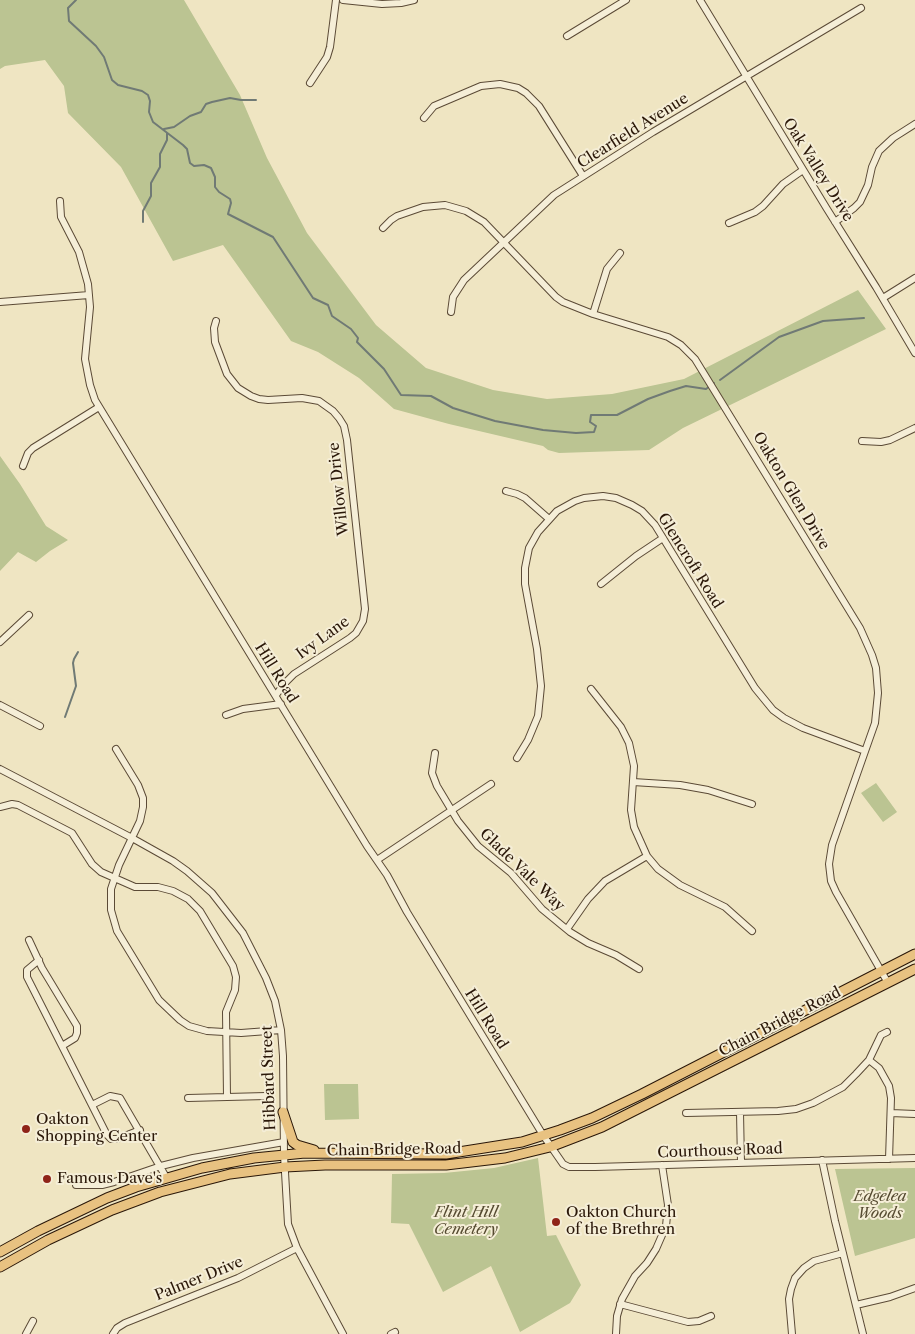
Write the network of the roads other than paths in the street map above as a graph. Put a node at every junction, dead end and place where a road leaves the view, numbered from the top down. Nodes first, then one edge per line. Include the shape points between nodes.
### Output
1 (336, 0) edge
2 (343, 0) edge
3 (414, 0) edge
4 (626, 0) edge
5 (700, 0) edge
6 (861, 8) dead end
7 (567, 36) dead end
8 (747, 77) junction
9 (310, 83) dead end
10 (424, 118) dead end
11 (915, 124) edge
12 (803, 170) junction
13 (583, 176) junction
14 (60, 201) dead end
15 (835, 222) junction
16 (729, 223) dead end
17 (383, 228) dead end
18 (503, 242) junction
19 (620, 253) dead end
20 (915, 278) edge
21 (89, 295) junction
22 (883, 298) junction
23 (0, 302) edge
24 (451, 312) dead end
25 (593, 314) junction
26 (216, 321) dead end
27 (915, 353) edge
28 (99, 407) junction
29 (915, 428) edge
30 (862, 441) dead end
31 (23, 466) dead end
32 (506, 491) dead end
33 (549, 519) junction
34 (663, 538) junction
35 (602, 584) dead end
36 (29, 615) dead end
37 (363, 621) joint
38 (0, 642) edge
39 (591, 689) dead end
40 (276, 695) junction
41 (281, 704) junction
42 (0, 705) edge
43 (226, 715) dead end
44 (40, 726) dead end
45 (116, 749) dead end
46 (865, 751) junction
47 (435, 753) dead end
48 (518, 758) dead end
49 (0, 769) edge
50 (633, 782) junction
51 (491, 784) dead end
52 (752, 804) dead end
53 (0, 807) edge
54 (452, 812) junction
55 (132, 838) junction
56 (647, 856) junction
57 (377, 860) junction
58 (114, 878) junction
59 (567, 929) junction
60 (752, 930) dead end
61 (29, 940) dead end
62 (915, 954) edge
63 (39, 960) junction
64 (639, 969) dead end
65 (915, 969) edge
66 (882, 971) junction
67 (888, 983) junction
68 (280, 1030) junction
69 (887, 1032) dead end
70 (226, 1033) junction
71 (62, 1046) junction
72 (869, 1060) junction
73 (227, 1096) junction
74 (266, 1096) dead end
75 (188, 1098) dead end
76 (92, 1105) junction
77 (283, 1112) junction
78 (740, 1112) junction
79 (686, 1113) dead end
80 (891, 1113) junction
81 (915, 1114) edge
82 (140, 1130) junction
83 (542, 1135) junction
84 (284, 1142) junction
85 (550, 1147) junction
86 (324, 1153) junction
87 (284, 1155) junction
88 (915, 1158) edge
89 (889, 1159) junction
90 (822, 1160) junction
91 (741, 1163) junction
92 (662, 1165) junction
93 (161, 1166) junction
94 (284, 1167) junction
95 (166, 1177) junction
96 (76, 1185) dead end
97 (297, 1248) junction
98 (0, 1252) edge
99 (843, 1253) junction
100 (0, 1268) edge
101 (915, 1288) edge
102 (620, 1304) junction
103 (856, 1305) junction
104 (711, 1316) dead end
105 (33, 1321) dead end
106 (26, 1334) edge
107 (113, 1334) edge
108 (343, 1334) edge
109 (616, 1334) edge
110 (792, 1334) edge
111 (863, 1334) edge

1 - 9 street via 327,57
2 - 3 street via 390,4
4 - 7 street
5 - 8 street, Oak Valley Drive
6 - 8 street, Clearfield Avenue
8 - 12 street, Oak Valley Drive
8 - 13 street, Clearfield Avenue
10 - 13 street via 434,106 481,86 500,84 518,88 539,106
11 - 15 street via 879,152 860,202
12 - 15 street, Oak Valley Drive
12 - 16 street via 783,184 763,206
13 - 18 street, Clearfield Avenue via 547,200
14 - 21 street, Hill Road via 61,217 79,252
15 - 22 street, Oak Valley Drive
17 - 18 street, Oakton Glen Drive via 397,216 423,207 445,205 466,210
18 - 24 street, Clearfield Avenue via 456,290
18 - 25 street, Oakton Glen Drive via 556,297
19 - 25 street via 607,269
20 - 22 street
21 - 23 street
21 - 28 street, Hill Road via 90,320 85,359
22 - 27 street, Oak Valley Drive
25 - 46 street, Oakton Glen Drive via 674,340 689,351 700,366 868,643 876,668 878,693 875,724
26 - 37 street, Willow Drive via 215,342 227,374 238,388 259,399 302,398 318,402 333,411 344,426 365,609
28 - 31 street via 33,448
28 - 40 street, Hill Road
29 - 30 street via 890,440
32 - 33 street via 525,498
33 - 34 street, Glencroft Road via 575,501 594,497 615,498 642,511
33 - 48 street, Glencroft Road via 532,542 525,568 541,686 538,716
34 - 35 street
34 - 46 street, Glencroft Road via 763,700 793,724
36 - 38 street
37 - 40 street, Ivy Lane via 350,638 294,674
39 - 50 street via 621,727 629,743 634,766
40 - 41 street, Hill Road
41 - 43 street via 243,709
41 - 57 street, Hill Road
42 - 44 street
45 - 55 street via 143,798 142,815
46 - 66 street, Oakton Glen Drive via 832,845 829,870 836,892
47 - 54 street, Glade Vale Way via 434,779
49 - 55 street, Hibbard Street
50 - 52 street via 708,790
50 - 56 street via 631,810 634,827
51 - 54 street
53 - 58 street via 18,805 72,833 94,868
54 - 57 street
54 - 59 street, Glade Vale Way via 478,846 511,873 542,909
55 - 58 street
55 - 68 street, Hibbard Street via 187,871 233,918 252,947 266,978 275,1001
56 - 59 street via 605,881
56 - 60 street via 658,869 680,885 725,907
57 - 83 street, Hill Road
58 - 70 street via 110,896 114,922 159,1000 189,1026
58 - 70 street via 135,887 173,890 200,911 235,971 235,990 226,1012
59 - 64 street, Glade Vale Way
61 - 63 street
62 - 66 main road, Chain Bridge Road
63 - 71 street via 28,970 27,977
63 - 71 street via 77,1026 75,1038
65 - 67 main road, Chain Bridge Road
66 - 67 street, Oakton Glen Drive
66 - 83 main road, Chain Bridge Road via 642,1094 589,1119
67 - 85 main road, Chain Bridge Road via 602,1127
68 - 70 street
68 - 77 street, Hibbard Street
69 - 72 street via 881,1035
70 - 73 street
71 - 76 street
72 - 78 street via 843,1087 813,1103 778,1111
72 - 80 street via 880,1068 885,1078 891,1098
73 - 74 street
73 - 75 street
76 - 82 street via 117,1096
76 - 82 street via 111,1139 117,1140
77 - 84 street, Hibbard Street
77 - 86 main road via 293,1142
78 - 79 street
78 - 91 street
80 - 81 street
80 - 89 street
82 - 93 street
83 - 85 street, Courthouse Road
83 - 86 main road, Chain Bridge Road via 500,1146 446,1154
84 - 87 street, Hibbard Street
84 - 93 street
85 - 92 street, Courthouse Road via 566,1166
85 - 94 main road, Chain Bridge Road via 446,1165
86 - 87 main road, Chain Bridge Road
87 - 94 street, Hibbard Street
87 - 95 main road, Chain Bridge Road via 227,1162
88 - 89 street, Courthouse Road
89 - 90 street, Courthouse Road
90 - 91 street, Courthouse Road
90 - 99 street
91 - 92 street, Courthouse Road
92 - 102 street via 668,1205 664,1232 656,1250 630,1283
93 - 95 street
93 - 96 street via 102,1185
94 - 97 street, Hibbard Street via 288,1224
94 - 100 main road, Chain Bridge Road via 222,1176 136,1201 63,1232
95 - 98 main road, Chain Bridge Road via 107,1198
97 - 107 street, Palmer Drive via 238,1278 125,1323
97 - 108 street, Hibbard Street
99 - 103 street
99 - 110 street via 814,1260 796,1278 789,1300
101 - 103 street
102 - 104 street via 688,1322 699,1322
102 - 109 street
103 - 111 street
105 - 106 street

